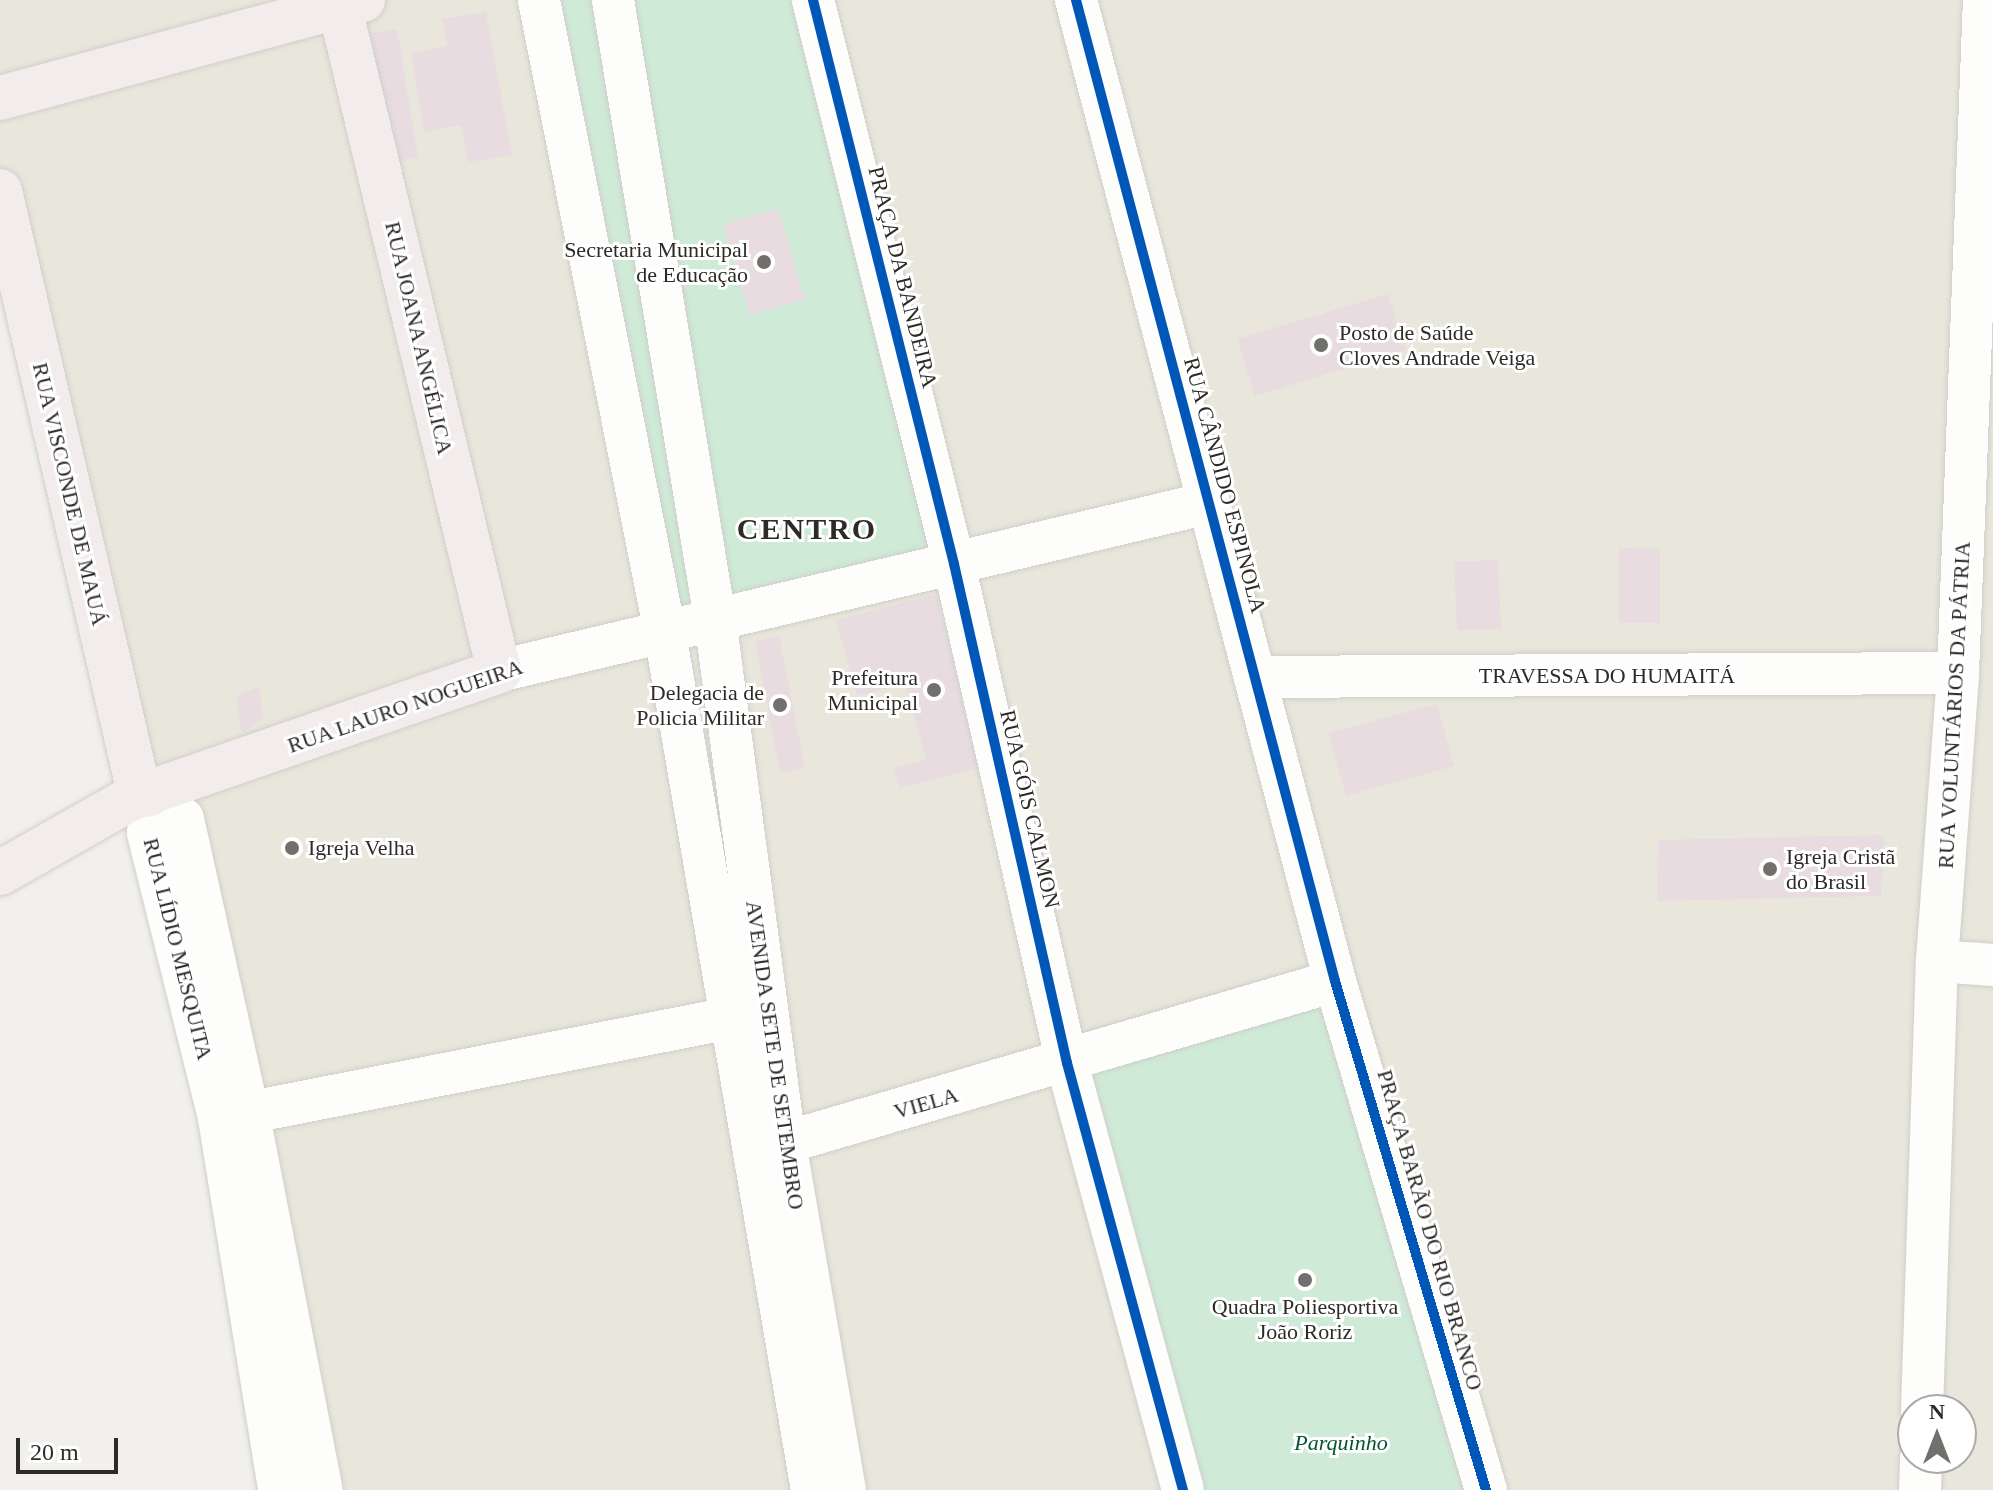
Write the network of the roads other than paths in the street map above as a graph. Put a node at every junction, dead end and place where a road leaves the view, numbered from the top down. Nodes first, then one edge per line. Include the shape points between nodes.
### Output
1 (539, 0) edge
2 (613, 0) edge
3 (813, 0) edge
4 (1076, 0) edge
5 (1984, 0) edge
6 (347, 2) edge
7 (0, 98) edge
8 (641, 170) junction
9 (577, 188) junction
10 (0, 191) edge
11 (1986, 212) edge
12 (680, 403) junction
13 (622, 417) junction
14 (1208, 503) junction
15 (954, 564) junction
16 (715, 619) junction
17 (665, 633) junction
18 (499, 671) junction
19 (1958, 673) junction
20 (1255, 677) junction
21 (149, 794) junction
22 (0, 873) edge
23 (0, 891) edge
24 (1937, 961) junction
25 (1993, 965) edge
26 (1335, 981) junction
27 (730, 1018) junction
28 (1067, 1063) junction
29 (234, 1115) junction
30 (770, 1147) junction
31 (1923, 1394) edge
32 (309, 1414) junction
33 (269, 1430) junction
34 (279, 1490) edge
35 (322, 1490) edge
36 (812, 1490) edge
37 (845, 1490) edge
38 (1183, 1490) edge
39 (1486, 1490) edge

1 - 9 street
2 - 8 street
3 - 15 street, PRAÇA DA BANDEIRA
4 - 14 street, RUA CÂNDIDO ESPINOLA
5 - 11 street, RUA VOLUNTÁRIOS DA PÁTRIA
6 - 7 main road
6 - 18 main road, RUA JOANA ANGÉLICA
8 - 9 street
8 - 12 street
9 - 13 street
10 - 21 main road, RUA VISCONDE DE MAUÁ via 135,775
11 - 19 street, RUA VOLUNTÁRIOS DA PÁTRIA
12 - 13 street
12 - 16 street
13 - 17 street
14 - 15 street
14 - 20 street, RUA CÂNDIDO ESPINOLA
15 - 16 street
15 - 28 street, RUA GÓIS CALMON
16 - 17 street
16 - 30 street, AVENIDA SETE DE SETEMBRO
17 - 18 street, RUA LAURO NOGUEIRA
17 - 27 street, AVENIDA SETE DE SETEMBRO
18 - 21 main road, RUA LAURO NOGUEIRA
19 - 20 street, TRAVESSA DO HUMAITÁ
19 - 24 street, RUA VOLUNTÁRIOS DA PÁTRIA
20 - 26 street, RUA CÂNDIDO ESPINOLA
21 - 22 main road, RUA LAURO NOGUEIRA via 130,799
21 - 23 main road via 141,811
21 - 29 street, RUA LÍDIO MESQUITA via 183,819
24 - 25 street
24 - 31 street, RUA VOLUNTÁRIOS DA PÁTRIA
26 - 28 street
26 - 39 street, PRAÇA BARÃO DO RIO BRANCO
27 - 29 street
27 - 30 street, AVENIDA SETE DE SETEMBRO
28 - 30 street, VIELA
28 - 38 street
29 - 32 street, RUA LÍDIO MESQUITA
29 - 33 street, RUA LÍDIO MESQUITA
30 - 36 street, AVENIDA SETE DE SETEMBRO
30 - 37 street, AVENIDA SETE DE SETEMBRO
32 - 33 street
32 - 35 street, RUA LÍDIO MESQUITA
33 - 34 street, RUA LÍDIO MESQUITA

